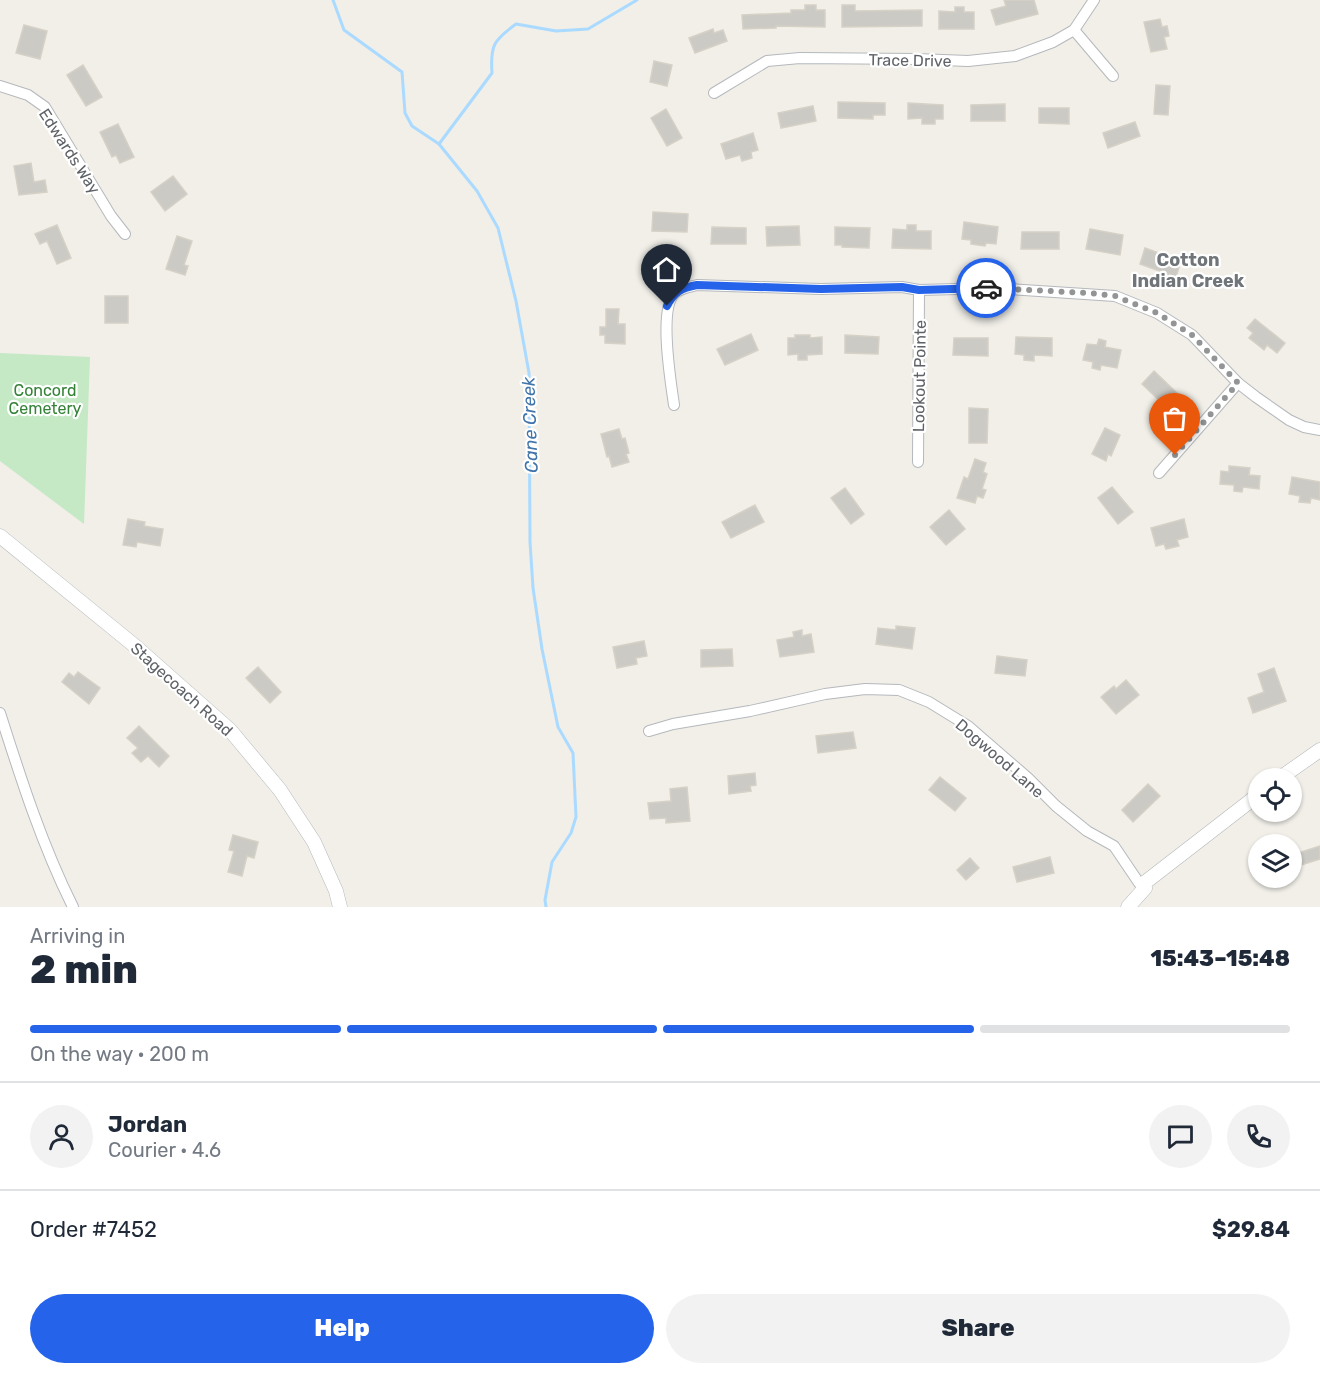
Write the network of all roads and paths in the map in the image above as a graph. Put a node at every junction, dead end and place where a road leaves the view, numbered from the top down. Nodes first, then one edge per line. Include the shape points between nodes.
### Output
1 (1094, 0) edge
2 (1074, 30) junction
3 (1113, 76) dead end
4 (0, 86) edge
5 (714, 93) dead end
6 (125, 234) dead end
7 (919, 290) junction
8 (1238, 383) junction
9 (674, 405) dead end
10 (1320, 430) edge
11 (918, 462) dead end
12 (1160, 473) dead end
13 (0, 536) edge
14 (0, 713) edge
15 (649, 731) dead end
16 (1320, 750) edge
17 (1294, 768) edge
18 (1248, 803) edge
19 (1146, 888) junction
20 (73, 907) edge
21 (340, 907) edge
22 (1128, 907) edge

1 - 2 street, Trace Drive
2 - 3 street
2 - 5 street, Trace Drive via 1015,56 968,61 800,58 767,62
4 - 6 street, Edwards Way via 28,95 45,107
7 - 8 street via 995,288 1115,296 1157,313 1192,335
7 - 9 street via 697,285 684,288 673,294 667,306 667,353
7 - 11 street, Lookout Pointe
8 - 10 street via 1289,420 1304,428
8 - 12 street
13 - 21 street, Stagecoach Road via 230,730 280,790 314,842
14 - 20 street via 57,876
15 - 19 street, Dogwood Lane via 825,693 899,690 929,702 968,726 1056,806 1114,846
16 - 17 street
18 - 19 street via 1143,884
19 - 22 street

